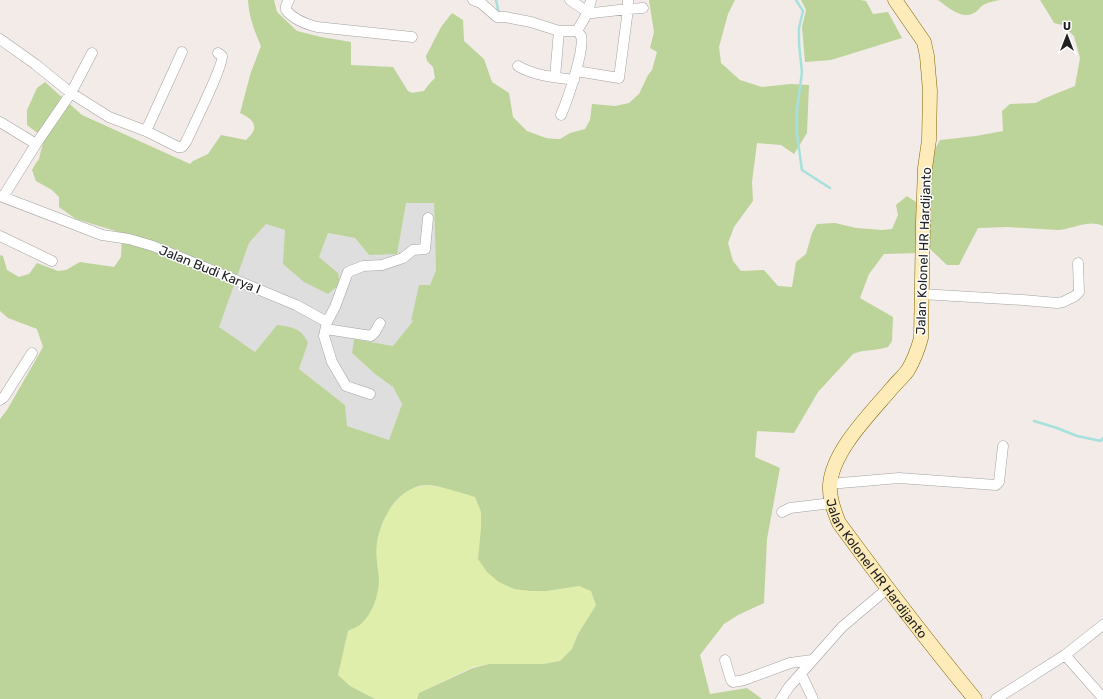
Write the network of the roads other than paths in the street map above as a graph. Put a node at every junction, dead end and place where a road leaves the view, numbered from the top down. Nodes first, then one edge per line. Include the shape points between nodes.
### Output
1 (289, 0) edge
2 (474, 0) edge
3 (570, 0) edge
4 (591, 0) edge
5 (895, 0) edge
6 (628, 4) edge
7 (643, 8) dead end
8 (588, 12) junction
9 (559, 31) junction
10 (577, 31) junction
11 (412, 37) dead end
12 (0, 39) edge
13 (92, 52) dead end
14 (182, 52) dead end
15 (218, 52) dead end
16 (518, 66) dead end
17 (575, 75) junction
18 (555, 77) junction
19 (71, 92) junction
20 (561, 115) dead end
21 (0, 122) edge
22 (146, 131) junction
23 (36, 144) junction
24 (2, 197) edge
25 (428, 218) dead end
26 (0, 236) edge
27 (52, 261) dead end
28 (1078, 263) dead end
29 (921, 294) junction
30 (380, 323) dead end
31 (327, 325) junction
32 (32, 353) dead end
33 (370, 394) dead end
34 (0, 400) edge
35 (1002, 446) dead end
36 (830, 484) junction
37 (832, 502) junction
38 (782, 512) dead end
39 (887, 590) junction
40 (1103, 625) edge
41 (1065, 655) junction
42 (725, 660) dead end
43 (812, 660) junction
44 (801, 674) junction
45 (1101, 692) edge
46 (999, 698) edge
47 (781, 699) edge
48 (813, 699) edge
49 (975, 699) edge

1 - 11 street via 286,10 305,24
2 - 9 street via 501,17 531,22
3 - 8 street
4 - 8 street
5 - 29 main road, Jalan Kolonel HR Hardijanto via 924,42 927,56 930,92 929,140 925,168
6 - 7 street
6 - 8 street via 597,13
6 - 17 street via 619,78
8 - 10 street
9 - 10 street
9 - 18 street
10 - 17 street via 581,36 581,42
12 - 19 street
13 - 19 street
14 - 22 street
15 - 22 street via 223,60 184,145 178,146
16 - 18 street via 531,73
17 - 18 street
17 - 20 street
19 - 22 street via 109,117
19 - 23 street
21 - 23 street
23 - 24 street
24 - 31 street, Jalan Budi Karya I via 102,235 153,246 296,305
25 - 31 street via 424,249 414,250 403,258 382,265 363,266 348,272
26 - 27 street
28 - 29 street via 1079,292 1063,302 1045,303
29 - 36 main road, Jalan Kolonel HR Hardijanto via 921,338 908,370 846,446 835,465
30 - 31 street, Jalan Budi Karya I via 371,336
31 - 33 street via 324,336 332,362 346,386
32 - 34 street
35 - 36 street via 996,485 899,478
36 - 37 main road, Jalan Kolonel HR Hardijanto
37 - 38 street via 790,508
37 - 39 main road, Jalan Kolonel HR Hardijanto via 839,523
39 - 43 street via 842,627
39 - 49 main road, Jalan Kolonel HR Hardijanto
40 - 41 street
41 - 45 street
41 - 46 street
42 - 43 street via 733,682 790,663
43 - 44 street
44 - 47 street
44 - 48 street

